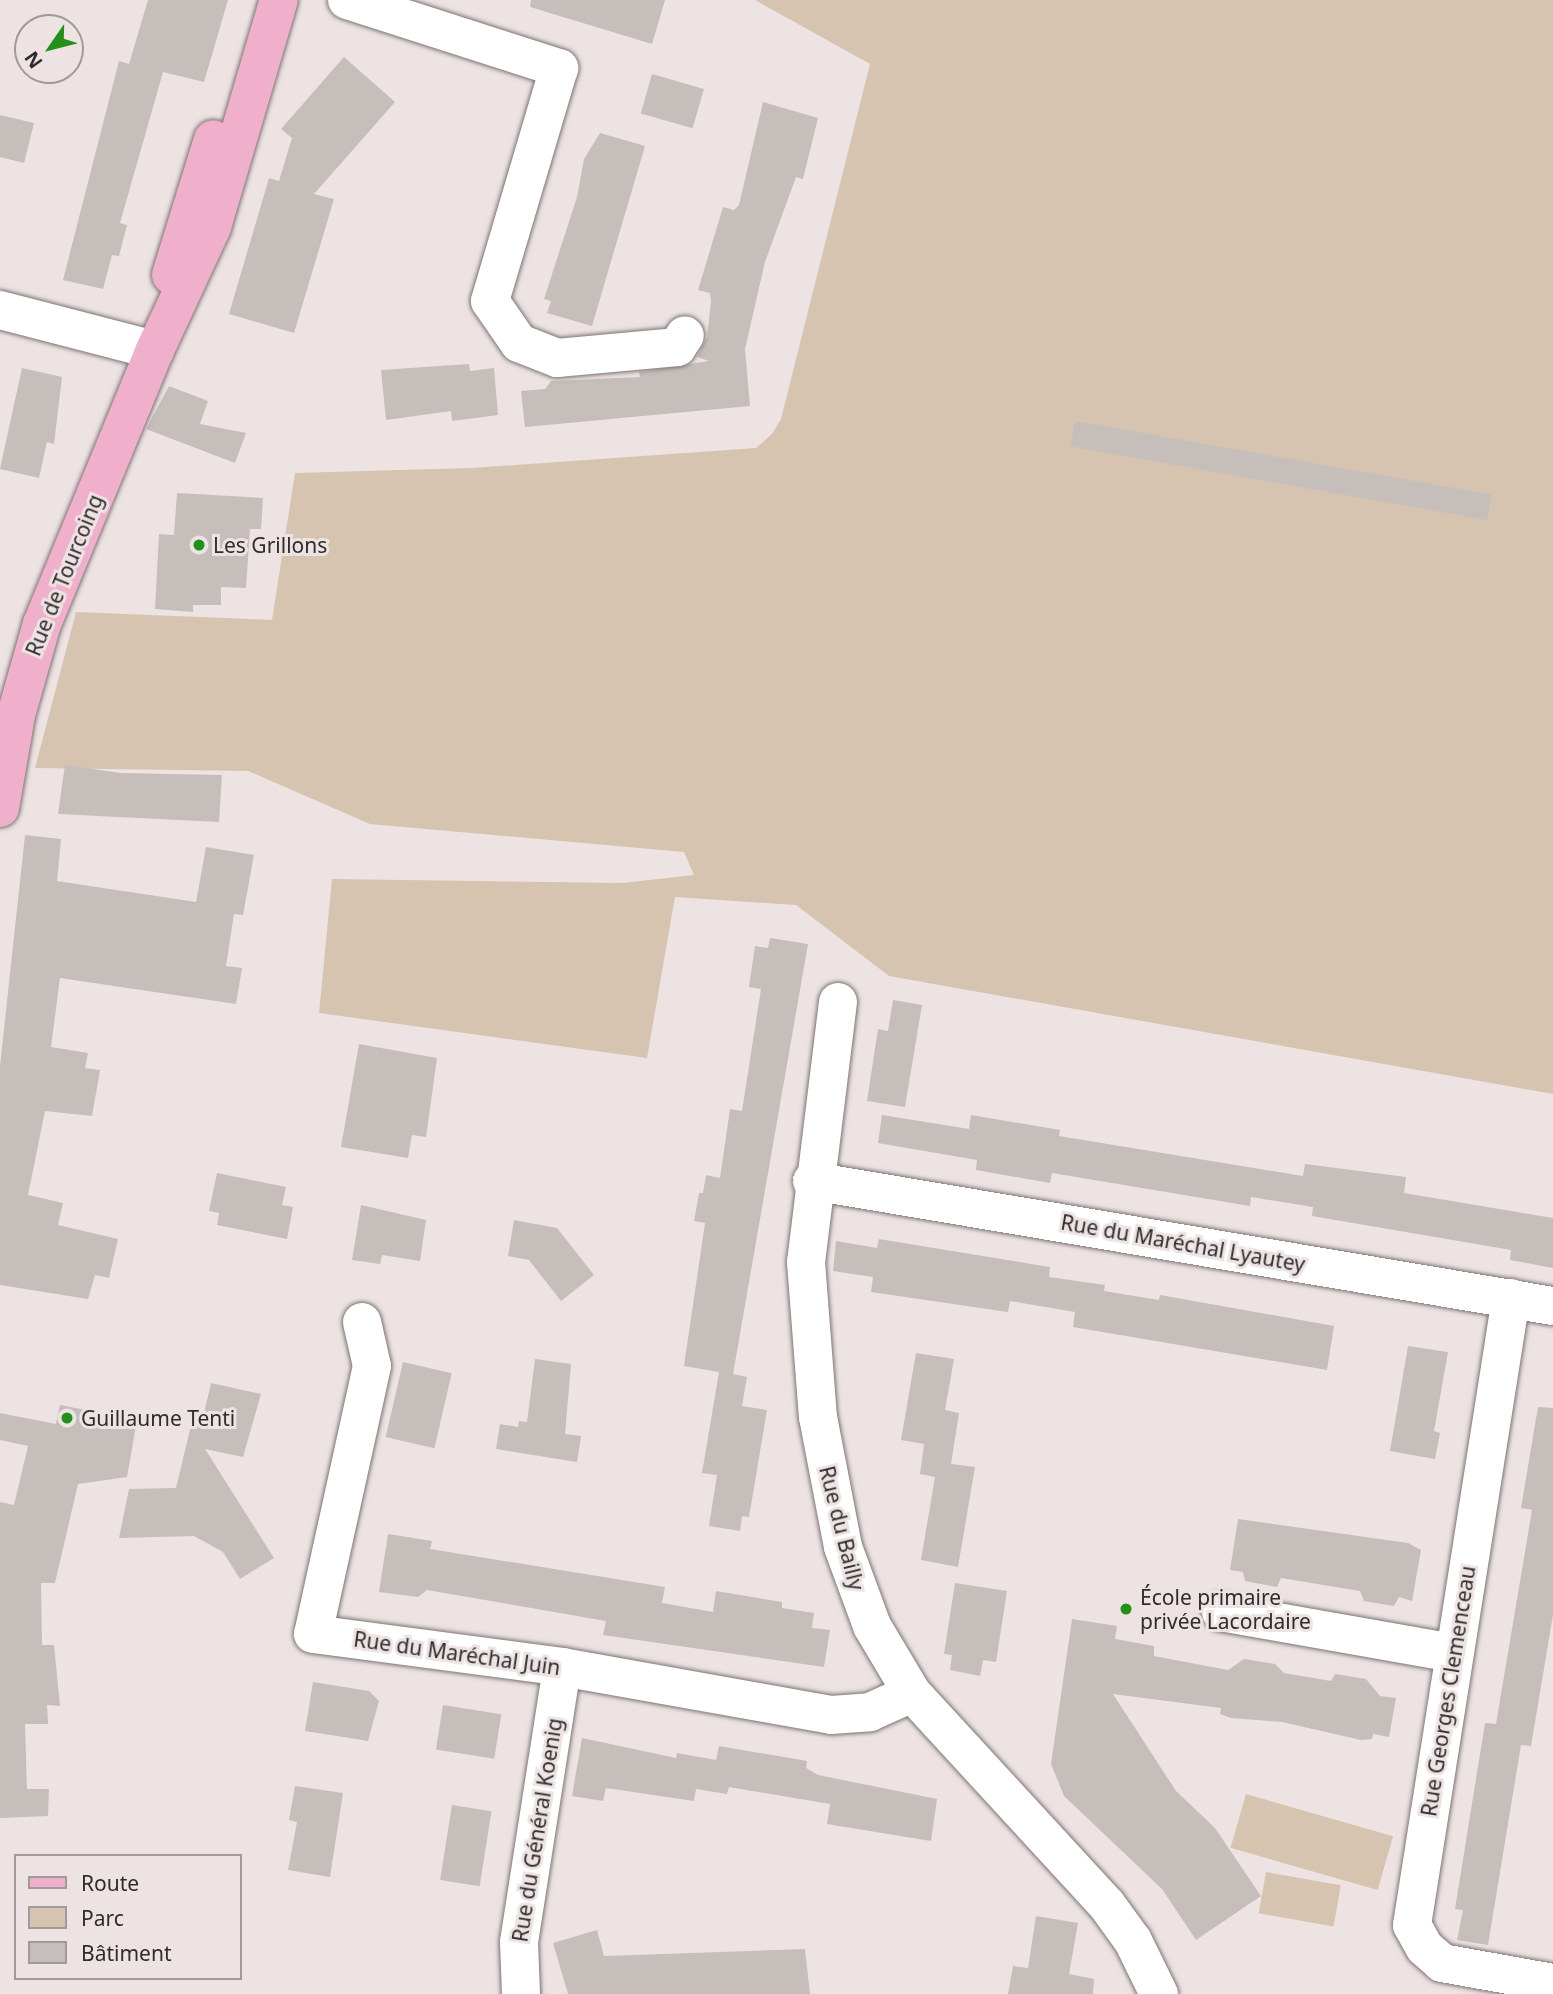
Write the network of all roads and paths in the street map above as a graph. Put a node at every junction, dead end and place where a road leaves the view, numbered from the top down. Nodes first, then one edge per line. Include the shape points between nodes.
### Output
1 (258, 0) edge
2 (279, 0) edge
3 (347, 0) edge
4 (5, 308) edge
5 (685, 335) dead end
6 (155, 350) junction
7 (0, 808) edge
8 (838, 1002) dead end
9 (812, 1181) junction
10 (1511, 1298) junction
11 (1553, 1306) edge
12 (362, 1322) dead end
13 (1221, 1612) dead end
14 (1454, 1653) junction
15 (562, 1667) junction
16 (912, 1693) junction
17 (1553, 1983) edge
18 (522, 1994) edge
19 (1159, 1994) edge

1 - 6 main road, Rue de Tourcoing via 189,207
2 - 6 main road, Rue de Tourcoing via 212,227
3 - 5 street via 559,68 490,302 509,334 529,351 556,358 677,347
4 - 6 street
6 - 7 main road, Rue de Tourcoing via 42,624 16,715
8 - 9 street, Rue du Bailly
9 - 10 street, Rue du Maréchal Lyautey
9 - 16 street, Rue du Bailly via 807,1239 810,1329 834,1509 860,1599
10 - 11 street, Rue du Maréchal Lyautey
10 - 14 street, Rue Georges Clemenceau
12 - 15 street, Rue du Maréchal Juin via 372,1366 313,1634
13 - 14 street
14 - 17 street, Rue Georges Clemenceau via 1412,1925 1425,1948 1443,1962
15 - 16 street, Rue du Maréchal Juin via 831,1715 870,1712
15 - 18 street, Rue du Général Koenig via 519,1942
16 - 19 street, Rue du Bailly via 1107,1905 1133,1941

